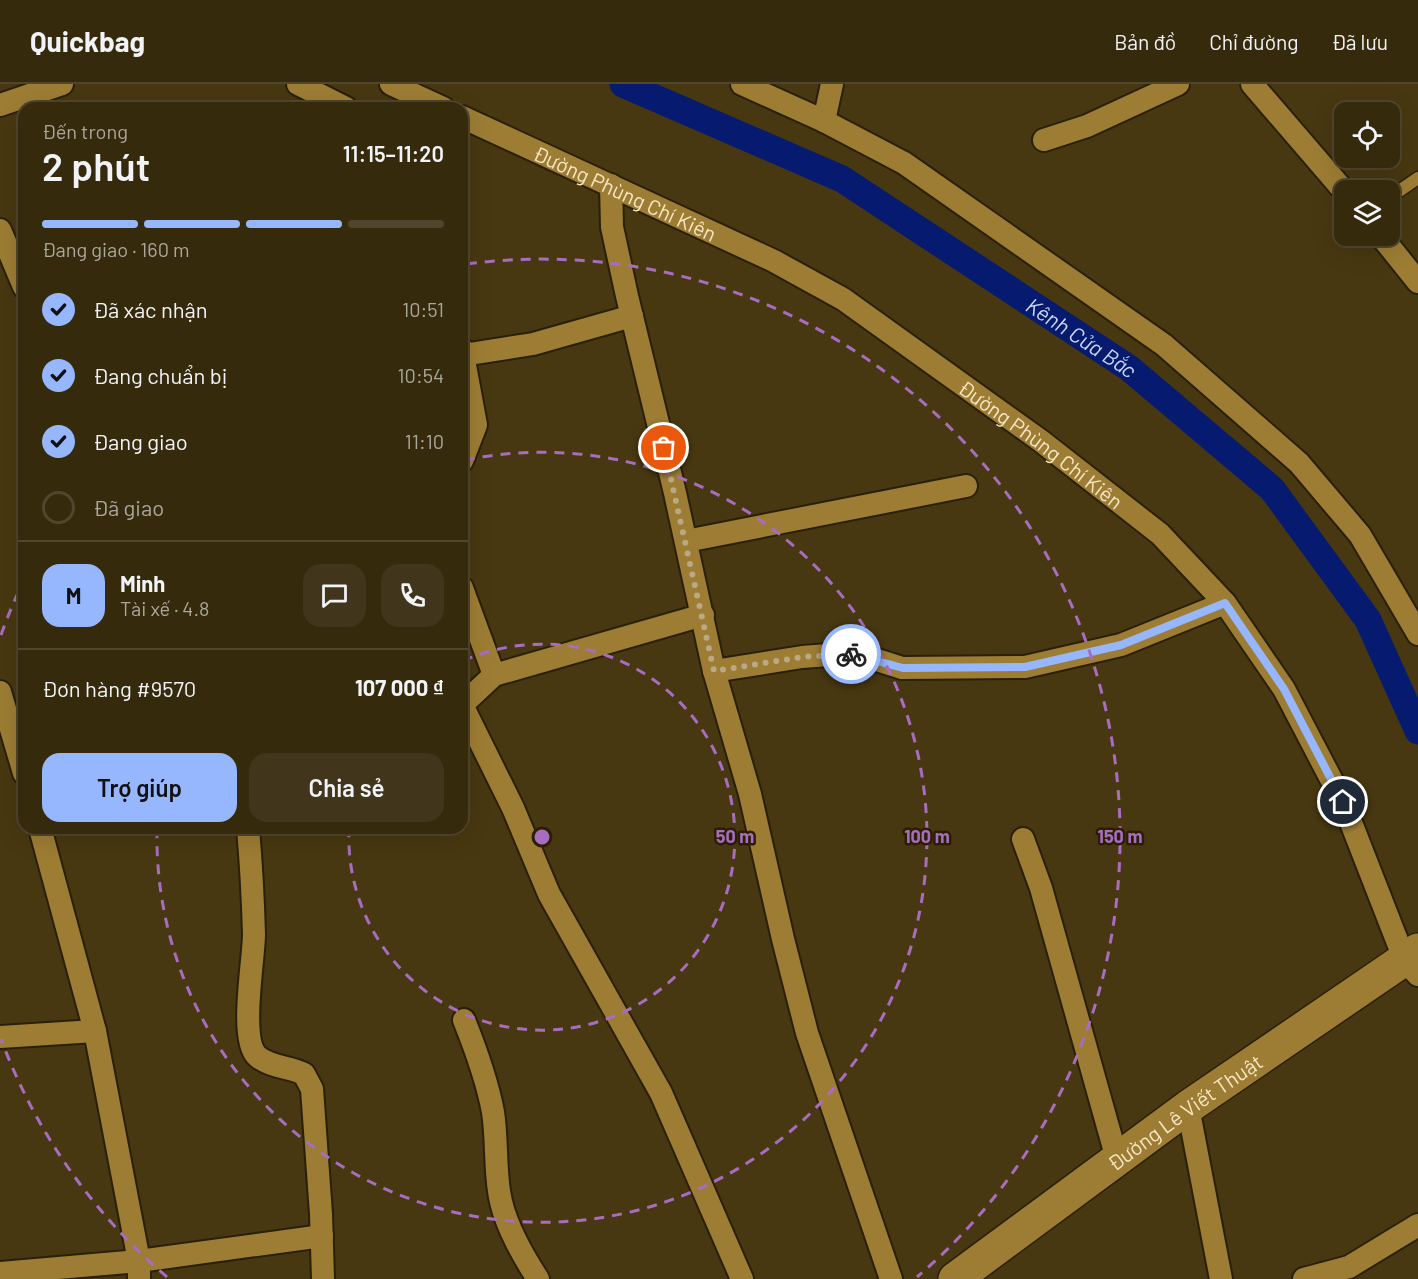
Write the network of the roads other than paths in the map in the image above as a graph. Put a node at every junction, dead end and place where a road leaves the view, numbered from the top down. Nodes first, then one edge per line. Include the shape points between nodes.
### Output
1 (62, 84) edge
2 (298, 84) edge
3 (391, 84) edge
4 (742, 84) edge
5 (832, 84) edge
6 (1178, 84) edge
7 (1252, 84) edge
8 (334, 102) edge
9 (416, 102) edge
10 (0, 105) edge
11 (468, 120) edge
12 (824, 121) junction
13 (1044, 140) dead end
14 (1418, 178) edge
15 (1335, 180) edge
16 (611, 185) junction
17 (1400, 190) edge
18 (0, 230) edge
19 (1389, 246) edge
20 (18, 273) edge
21 (1418, 282) edge
22 (632, 316) junction
23 (468, 360) edge
24 (468, 386) edge
25 (468, 446) edge
26 (966, 486) dead end
27 (686, 541) junction
28 (1225, 603) junction
29 (468, 604) edge
30 (703, 615) junction
31 (1418, 634) edge
32 (714, 671) junction
33 (494, 675) junction
34 (468, 699) edge
35 (2, 706) edge
36 (468, 717) edge
37 (18, 755) edge
38 (42, 834) edge
39 (248, 834) edge
40 (1023, 839) dead end
41 (1414, 962) edge
42 (464, 1020) dead end
43 (95, 1031) junction
44 (0, 1037) edge
45 (1188, 1107) junction
46 (1117, 1159) junction
47 (1418, 1225) edge
48 (322, 1236) junction
49 (139, 1270) edge
50 (0, 1273) edge
51 (1352, 1273) edge
52 (323, 1279) edge
53 (538, 1279) edge
54 (742, 1279) edge
55 (891, 1279) edge
56 (955, 1279) edge
57 (1221, 1279) edge
58 (1304, 1279) edge

1 - 10 street
2 - 8 street
3 - 9 street
4 - 12 street
5 - 12 street
6 - 13 street via 1087,126
7 - 15 street
11 - 16 street, Đường Phùng Chí Kiên
12 - 31 street via 904,163 1164,345 1299,463 1360,536
14 - 17 lane
16 - 22 street via 612,227
16 - 28 street, Đường Phùng Chí Kiên via 774,261 843,299 1041,441 1151,527
18 - 20 street
19 - 21 street
22 - 23 street
22 - 27 street
24 - 25 street via 476,425
26 - 27 street
27 - 30 street
28 - 32 street via 1121,645 1025,667 903,668 855,653
28 - 41 street, Đường Phùng Chí Kiên via 1284,689 1343,802
29 - 33 street
30 - 32 street
30 - 33 street
32 - 55 street via 750,794 807,1033
33 - 34 street
35 - 37 street
36 - 54 street via 513,808 549,894 660,1093
38 - 43 street
39 - 48 street via 254,937 248,1002 252,1049 258,1057 300,1072 310,1081
40 - 46 street via 1041,888
41 - 45 main road, Đường Lê Viết Thuật
42 - 53 street via 489,1091 499,1192 505,1214
43 - 44 street
43 - 49 street
45 - 46 main road, Đường Lê Viết Thuật
45 - 57 street
46 - 56 main road, Đường Lê Viết Thuật
47 - 51 street
48 - 49 street
48 - 52 street
49 - 50 street
51 - 58 street

